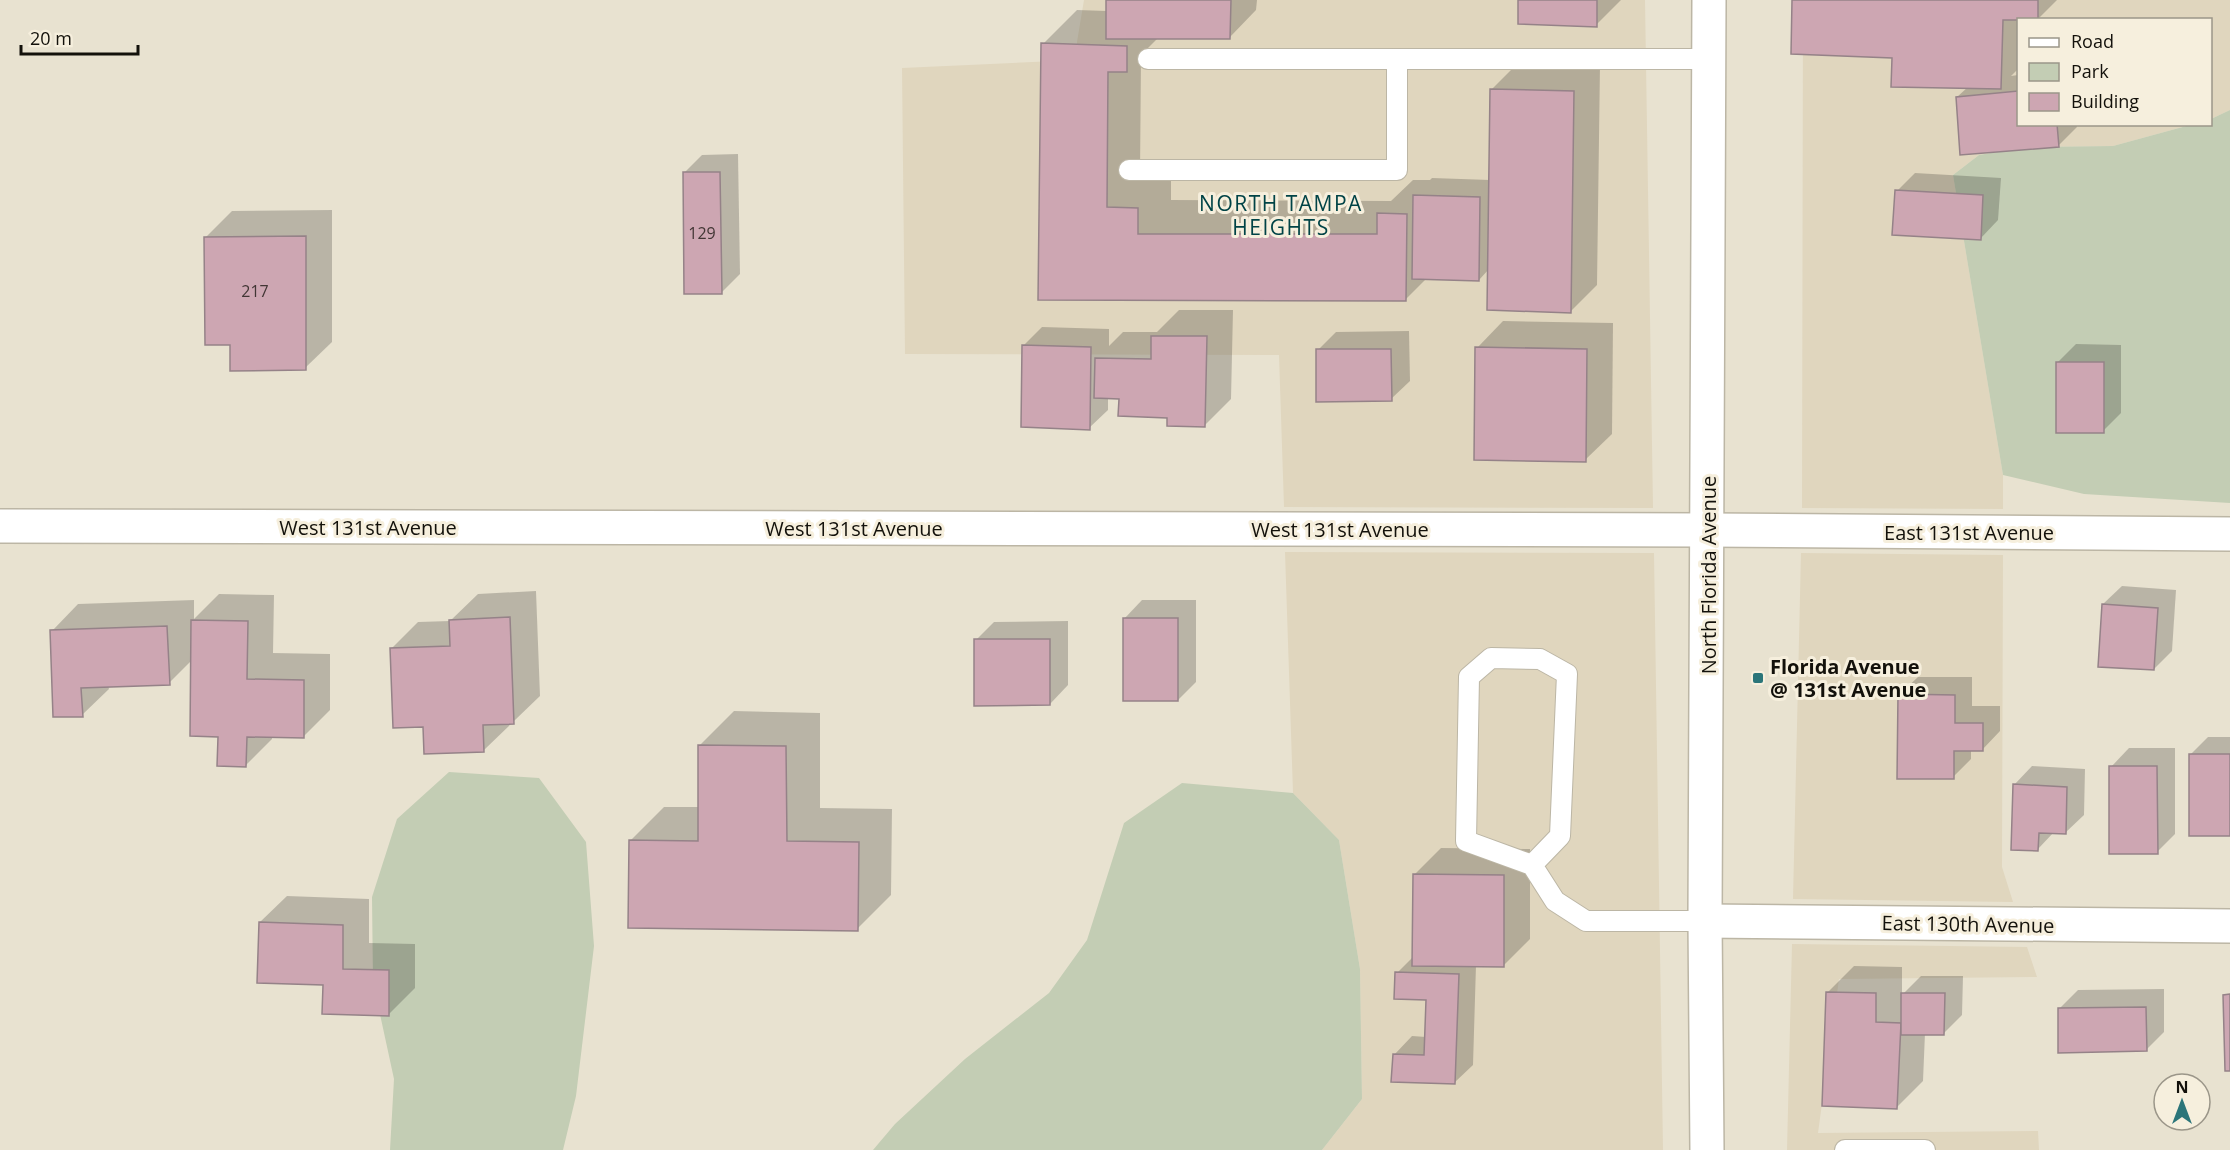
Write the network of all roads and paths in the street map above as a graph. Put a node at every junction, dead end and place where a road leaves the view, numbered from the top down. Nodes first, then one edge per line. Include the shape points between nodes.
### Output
1 (1709, 0) edge
2 (1149, 58) dead end
3 (1397, 58) junction
4 (1709, 58) junction
5 (1129, 170) dead end
6 (0, 526) edge
7 (1708, 530) junction
8 (2230, 534) edge
9 (1532, 865) junction
10 (1706, 921) junction
11 (2230, 926) edge
12 (1707, 1150) edge
13 (1845, 1150) edge
14 (1925, 1150) edge

1 - 4 street, North Florida Avenue
2 - 3 lane
3 - 4 lane
3 - 5 lane via 1397,170
4 - 7 street, North Florida Avenue
6 - 7 street, West 131st Avenue
7 - 8 street, East 131st Avenue
7 - 10 street, North Florida Avenue
9 - 9 lane via 1466,841 1469,677 1491,658 1540,659 1567,674 1560,836
9 - 10 lane via 1555,901 1586,921
10 - 11 street, East 130th Avenue
10 - 12 street, North Florida Avenue
13 - 14 lane

